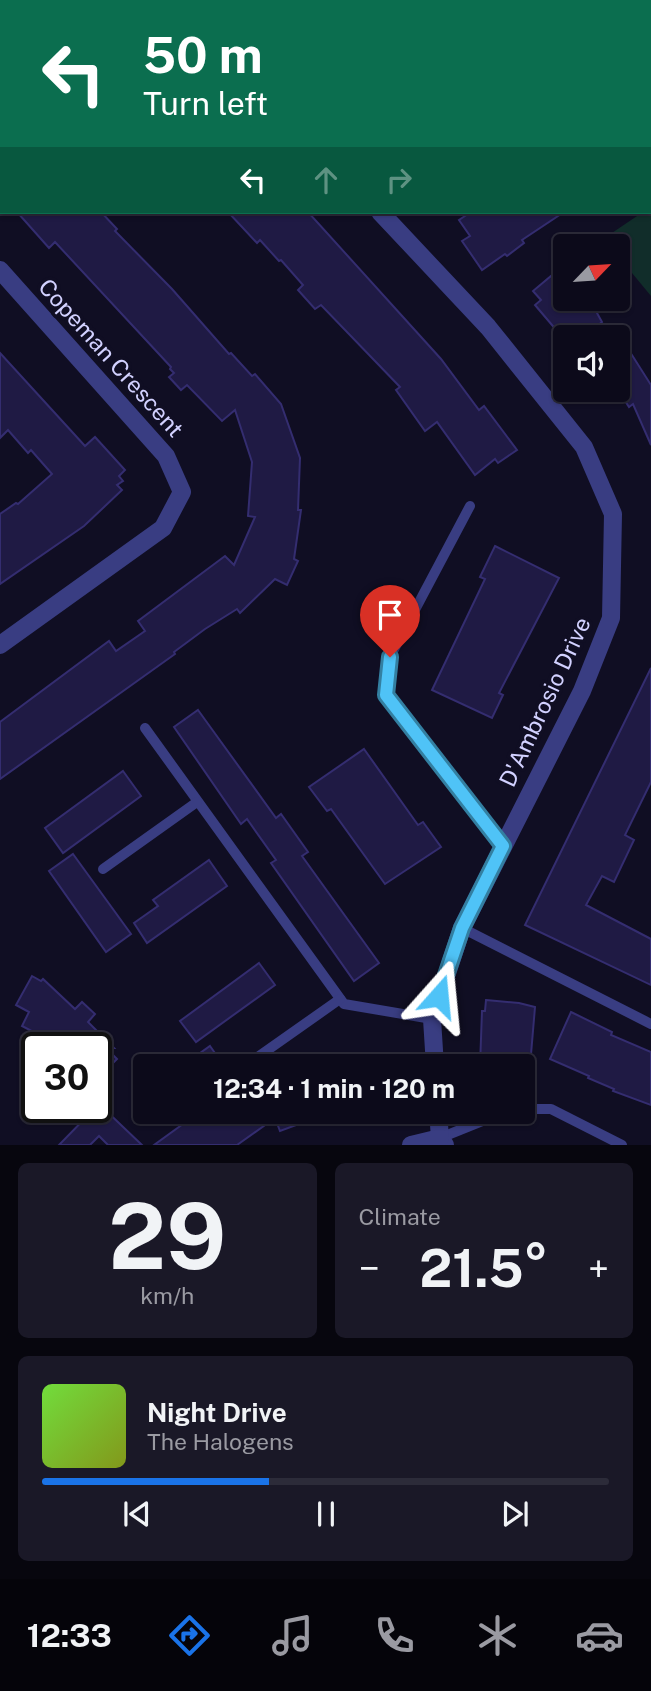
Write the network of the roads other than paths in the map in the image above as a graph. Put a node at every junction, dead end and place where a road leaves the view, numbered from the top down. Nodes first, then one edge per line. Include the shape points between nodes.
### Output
1 (382, 214) edge
2 (0, 270) edge
3 (470, 506) dead end
4 (0, 645) edge
5 (145, 729) dead end
6 (197, 802) junction
7 (503, 846) junction
8 (103, 869) dead end
9 (462, 928) junction
10 (340, 999) junction
11 (432, 1019) junction
12 (651, 1024) edge
13 (262, 1054) edge
14 (434, 1054) edge
15 (535, 1109) edge
16 (440, 1124) edge
17 (480, 1124) edge
18 (442, 1142) edge
19 (411, 1145) edge
20 (622, 1145) edge

1 - 7 street, D'Ambrosio Drive via 488,327 584,447 612,514 611,618 582,691
2 - 4 street, Copeman Crescent via 166,456 182,492 163,528
3 - 7 lane via 390,657 386,695
5 - 6 lane
6 - 8 lane
6 - 10 lane
7 - 9 street, D'Ambrosio Drive
9 - 11 street, D'Ambrosio Drive
9 - 12 lane
10 - 11 lane via 344,1004
10 - 13 lane
11 - 14 street, D'Ambrosio Drive
15 - 20 lane via 551,1109
16 - 18 street
17 - 18 lane
18 - 19 street

